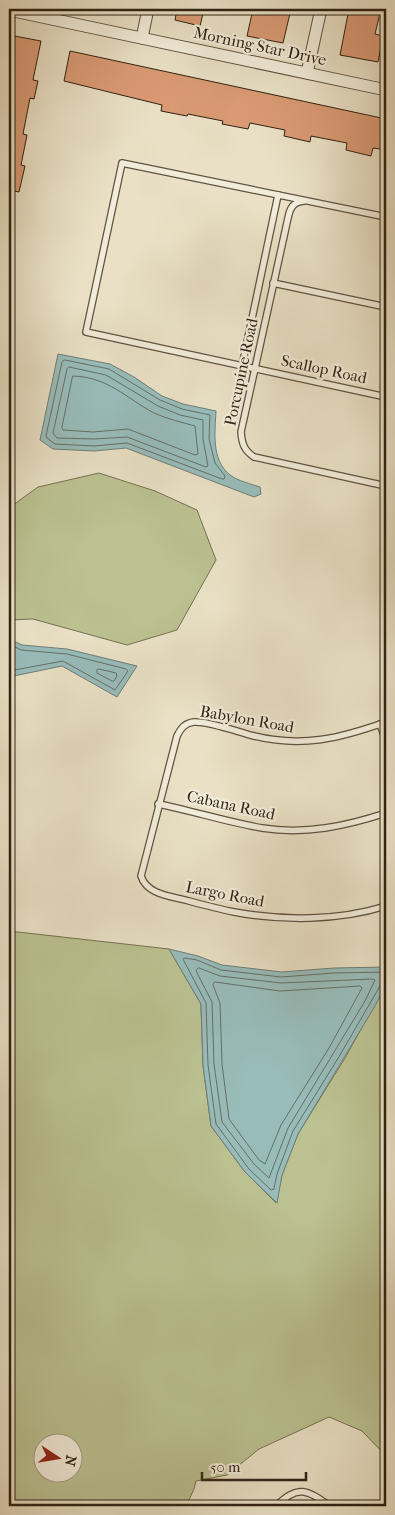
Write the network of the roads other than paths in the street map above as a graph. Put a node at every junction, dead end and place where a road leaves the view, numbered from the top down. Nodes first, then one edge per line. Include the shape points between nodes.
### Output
1 (148, 9) edge
2 (320, 9) edge
3 (9, 10) edge
4 (142, 38) junction
5 (307, 72) junction
6 (386, 90) edge
7 (278, 194) junction
8 (311, 201) junction
9 (386, 217) edge
10 (273, 283) junction
11 (386, 307) edge
12 (242, 366) junction
13 (255, 369) junction
14 (386, 397) edge
15 (386, 486) edge
16 (383, 723) edge
17 (386, 741) edge
18 (158, 804) junction
19 (386, 813) edge
20 (386, 906) edge
21 (276, 1506) edge
22 (330, 1506) edge

1 - 4 street
2 - 5 street
3 - 4 street, Morning Star Drive
4 - 5 street, Morning Star Drive
5 - 6 street, Morning Star Drive
7 - 8 lane
7 - 12 lane
7 - 12 lane, Scallop Road via 122,163 86,332
8 - 9 lane
8 - 10 lane, Porcupine Road via 301,201 290,209
10 - 11 lane
10 - 13 lane, Porcupine Road
12 - 13 lane, Scallop Road
13 - 14 lane, Scallop Road
13 - 15 lane, Porcupine Road via 241,432 247,452 254,457
16 - 17 lane
16 - 18 lane, Babylon Road via 335,738 298,742 256,737 203,723 186,724 176,736
18 - 19 lane, Cabana Road via 263,828 290,830 338,826
18 - 20 lane, Largo Road via 141,876 144,884 158,893 232,912 296,918 340,915
21 - 22 lane via 301,1491

